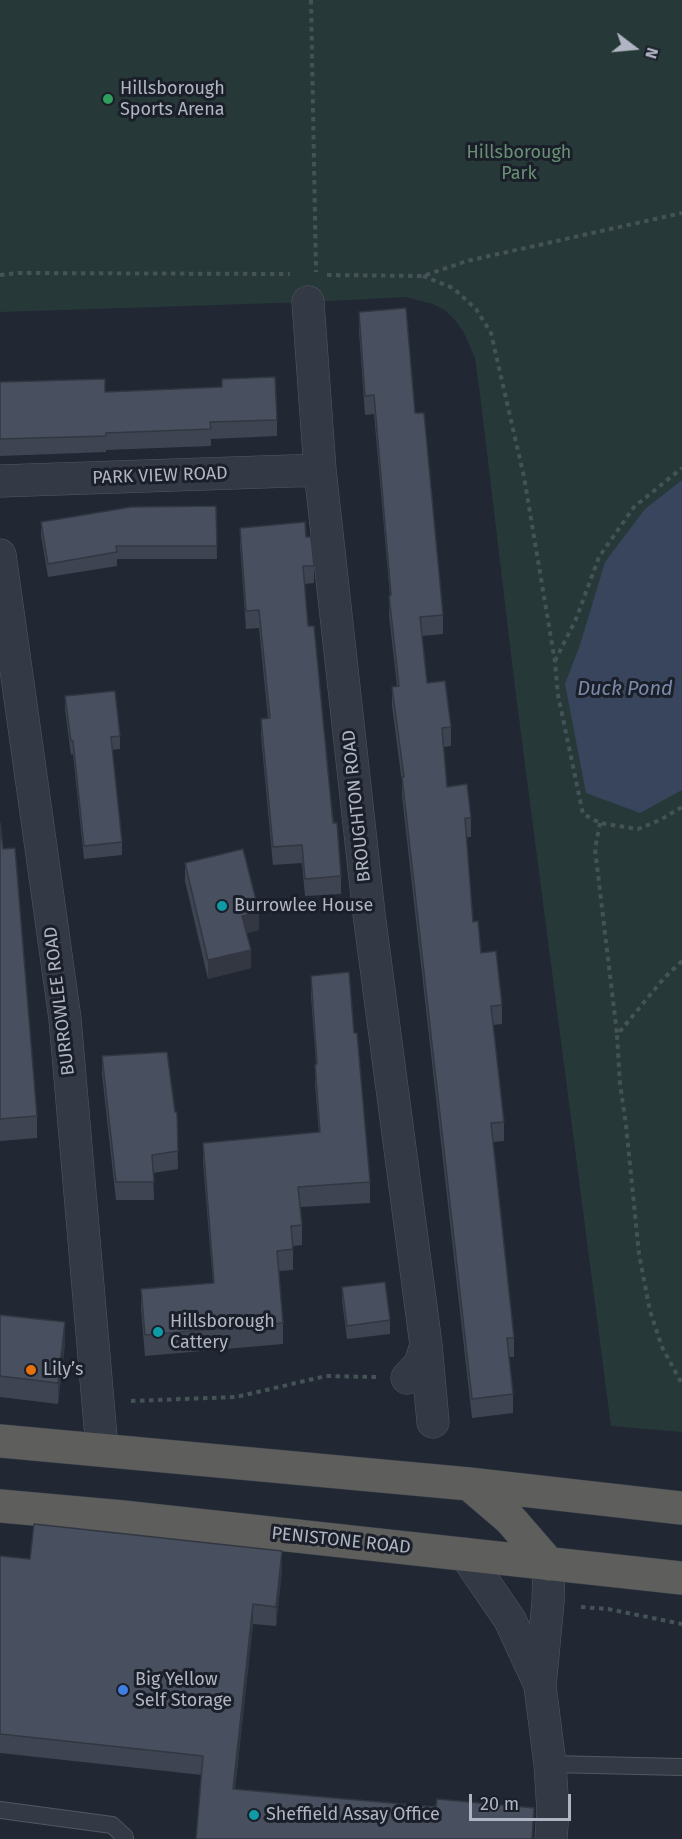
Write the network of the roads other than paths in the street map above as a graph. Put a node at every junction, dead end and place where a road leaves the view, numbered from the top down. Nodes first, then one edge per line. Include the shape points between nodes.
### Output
1 (308, 302) dead end
2 (320, 470) junction
3 (0, 481) edge
4 (0, 555) edge
5 (426, 1345) junction
6 (407, 1378) road end
7 (433, 1422) dead end
8 (0, 1441) edge
9 (102, 1449) junction
10 (469, 1484) junction
11 (0, 1506) edge
12 (682, 1508) edge
13 (465, 1554) junction
14 (549, 1564) junction
15 (682, 1578) edge
16 (540, 1686) junction
17 (550, 1764) junction
18 (682, 1767) edge
19 (0, 1810) edge
20 (125, 1839) edge
21 (551, 1839) edge

1 - 2 street, BROUGHTON ROAD
2 - 3 street, PARK VIEW ROAD
2 - 5 street, BROUGHTON ROAD via 369,914
4 - 9 street, BURROWLEE ROAD via 65,1019
5 - 6 street via 420,1364
5 - 7 street, BROUGHTON ROAD
8 - 9 highway
9 - 10 highway
10 - 12 highway
10 - 14 highway via 510,1519
11 - 13 highway, PENISTONE ROAD
13 - 14 highway, PENISTONE ROAD
13 - 16 street via 510,1620
14 - 15 highway, PENISTONE ROAD
14 - 16 street
16 - 17 street
17 - 18 lane
17 - 21 street
19 - 20 lane via 111,1826

